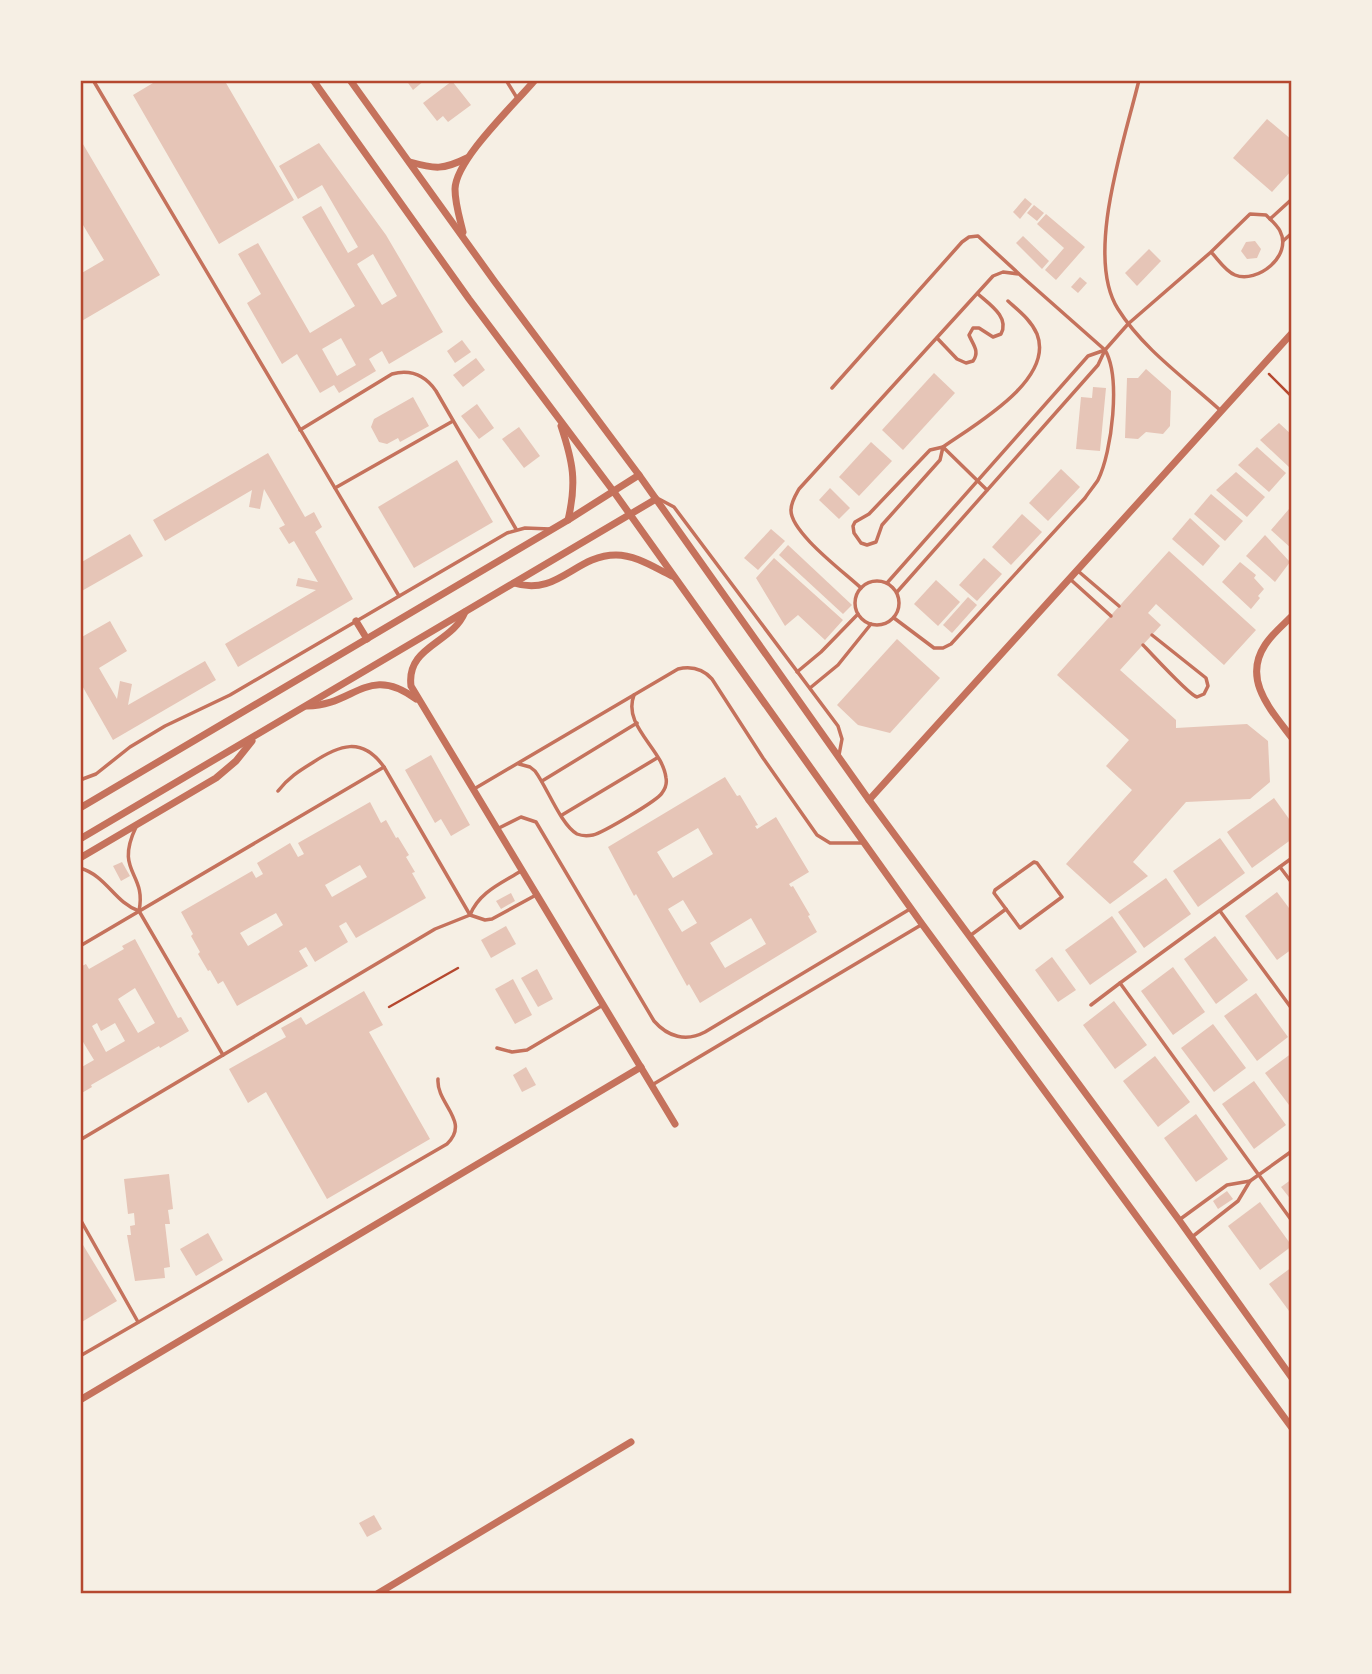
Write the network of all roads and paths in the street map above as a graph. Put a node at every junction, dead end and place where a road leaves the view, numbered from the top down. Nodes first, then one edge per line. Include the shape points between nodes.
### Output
1 (93, 80) edge
2 (313, 80) edge
3 (350, 80) edge
4 (506, 80) edge
5 (536, 80) edge
6 (1139, 80) edge
7 (518, 100) junction
8 (468, 157) junction
9 (410, 162) junction
10 (1292, 199) edge
11 (1269, 219) junction
12 (1292, 233) edge
13 (465, 239) junction
14 (1282, 241) junction
15 (1211, 252) junction
16 (1018, 274) junction
17 (978, 293) junction
18 (1008, 302) dead end
19 (1128, 324) junction
20 (1292, 333) edge
21 (937, 338) junction
22 (1105, 350) junction
23 (1261, 365) junction
24 (832, 388) dead end
25 (1292, 397) edge
26 (1222, 411) junction
27 (559, 418) junction
28 (453, 421) junction
29 (300, 430) junction
30 (943, 447) junction
31 (639, 475) junction
32 (977, 481) junction
33 (335, 488) junction
34 (987, 490) junction
35 (614, 492) junction
36 (656, 499) junction
37 (630, 514) junction
38 (568, 520) junction
39 (516, 529) junction
40 (552, 529) junction
41 (1076, 569) junction
42 (675, 578) junction
43 (1069, 578) junction
44 (514, 583) junction
45 (887, 583) junction
46 (861, 587) junction
47 (897, 592) junction
48 (399, 596) junction
49 (1119, 606) dead end
50 (465, 612) junction
51 (858, 614) junction
52 (1111, 616) dead end
53 (1292, 616) edge
54 (894, 618) junction
55 (356, 621) junction
56 (871, 624) junction
57 (1152, 635) dead end
58 (367, 639) junction
59 (1143, 645) dead end
60 (797, 672) junction
61 (810, 688) junction
62 (634, 694) junction
63 (417, 699) junction
64 (307, 706) junction
65 (637, 723) junction
66 (256, 736) junction
67 (1292, 738) edge
68 (838, 757) junction
69 (657, 758) junction
70 (517, 764) junction
71 (384, 767) junction
72 (80, 780) edge
73 (542, 781) junction
74 (472, 790) junction
75 (278, 791) dead end
76 (869, 800) junction
77 (80, 808) edge
78 (562, 815) junction
79 (138, 823) junction
80 (496, 830) junction
81 (80, 839) edge
82 (865, 843) junction
83 (80, 858) edge
84 (1292, 859) edge
85 (1280, 867) junction
86 (80, 868) edge
87 (522, 871) junction
88 (1292, 883) edge
89 (536, 894) junction
90 (912, 908) junction
91 (1006, 909) junction
92 (139, 911) junction
93 (1220, 911) junction
94 (470, 915) junction
95 (922, 924) junction
96 (969, 937) junction
97 (80, 946) edge
98 (458, 968) dead end
99 (1120, 984) junction
100 (603, 1005) junction
101 (1091, 1005) dead end
102 (389, 1007) dead end
103 (1292, 1009) edge
104 (497, 1048) dead end
105 (223, 1055) junction
106 (640, 1067) junction
107 (438, 1079) dead end
108 (652, 1085) junction
109 (675, 1124) dead end
110 (80, 1140) edge
111 (1292, 1151) edge
112 (1258, 1175) junction
113 (1250, 1181) junction
114 (80, 1219) edge
115 (1179, 1220) junction
116 (1292, 1221) edge
117 (1191, 1238) junction
118 (138, 1322) junction
119 (80, 1356) edge
120 (1292, 1378) edge
121 (80, 1400) edge
122 (1292, 1428) edge
123 (631, 1442) dead end
124 (377, 1594) edge

1 - 29 lane
2 - 27 street via 468,299
3 - 9 street
4 - 7 lane
5 - 7 street
6 - 19 lane via 1103,246 1110,291
7 - 8 street
8 - 9 street via 441,168
8 - 13 street via 455,188
9 - 13 street
10 - 11 lane
11 - 14 lane via 1281,232
11 - 15 lane via 1250,214
12 - 14 lane
13 - 31 street
14 - 15 lane via 1279,256 1254,276 1231,274
15 - 19 lane
16 - 17 lane via 1010,271 993,276
16 - 22 lane
16 - 24 lane via 978,236 970,237
17 - 21 lane
17 - 21 lane via 1003,320 1002,334 993,337 973,328 969,335 976,354 966,363
18 - 30 lane via 1037,332 1039,359 1003,405
19 - 22 lane
19 - 26 lane
20 - 23 street
21 - 46 lane via 793,499 790,511 797,528
22 - 32 lane via 1088,356
22 - 34 lane via 1098,365
22 - 54 lane via 1113,368 1106,457 1085,498 951,644 934,648
23 - 25 path
23 - 26 street
26 - 41 street
27 - 35 street
27 - 38 street via 574,471
28 - 29 lane via 431,384 417,374 400,372
28 - 33 lane
28 - 39 lane
29 - 33 lane
30 - 30 lane via 930,450 869,514 855,522 853,533 861,542 876,542 882,525 940,460
30 - 32 lane
31 - 35 street
31 - 36 street
32 - 34 lane
32 - 45 lane
33 - 48 lane
34 - 47 lane
35 - 37 street
35 - 38 street
36 - 37 street
36 - 60 lane via 674,507
36 - 68 street
37 - 42 street
37 - 44 street
38 - 40 street
39 - 40 lane
39 - 48 lane
40 - 58 street
41 - 43 street
41 - 49 lane
42 - 44 street via 635,558 617,555 593,559 549,584 531,587
42 - 82 street
43 - 52 lane
43 - 76 street
44 - 50 street
45 - 46 lane via 873,581
45 - 47 lane
46 - 51 lane via 855,600
47 - 54 lane via 900,606
48 - 55 lane
50 - 63 street via 456,628 415,661 410,680
50 - 64 street
51 - 56 lane
51 - 60 lane
53 - 67 street via 1266,642 1255,672 1258,689
54 - 56 lane
55 - 58 street
55 - 72 lane via 230,695 165,726 96,774
56 - 61 lane via 838,664
57 - 59 lane via 1206,678 1204,694 1189,694
58 - 77 street
60 - 61 lane
61 - 68 lane via 841,732
62 - 65 lane
62 - 70 lane
62 - 82 lane via 677,669 703,671 817,835 830,844
63 - 64 street via 400,688 381,684
63 - 74 street
64 - 66 street
65 - 69 lane
65 - 73 lane
66 - 79 street via 228,769
66 - 81 street
68 - 76 street
69 - 78 lane
69 - 78 lane via 666,783 657,798 597,834 577,834
70 - 73 lane via 530,767
70 - 74 lane
71 - 75 lane via 365,750 339,748 293,775
71 - 92 lane
71 - 94 lane
73 - 78 lane
74 - 80 street
76 - 96 street
79 - 83 street
79 - 92 lane via 127,858 139,886
80 - 87 street
80 - 90 lane via 521,817 536,822 654,1021 675,1036 705,1032
82 - 90 street
84 - 85 lane
85 - 88 lane
85 - 93 lane
86 - 92 lane via 99,876 124,904
87 - 89 street
87 - 94 lane via 486,893
89 - 94 lane via 492,919
89 - 100 street
90 - 95 street
91 - 91 lane via 995,891 1034,862 1062,897 1022,928
91 - 96 lane
92 - 97 lane
92 - 105 lane
93 - 99 lane
93 - 103 lane
94 - 105 lane via 435,929
95 - 108 lane
95 - 122 street
96 - 115 street
98 - 102 path
99 - 101 lane
99 - 112 lane
100 - 104 lane via 527,1050
100 - 106 street
105 - 110 lane
106 - 108 street
106 - 121 street
107 - 118 lane via 456,1125 447,1144
108 - 109 street
111 - 112 lane
112 - 113 lane
112 - 116 lane
113 - 115 lane via 1227,1185
113 - 117 lane via 1238,1201
114 - 118 lane
115 - 117 street
117 - 120 street
118 - 119 lane
123 - 124 street

